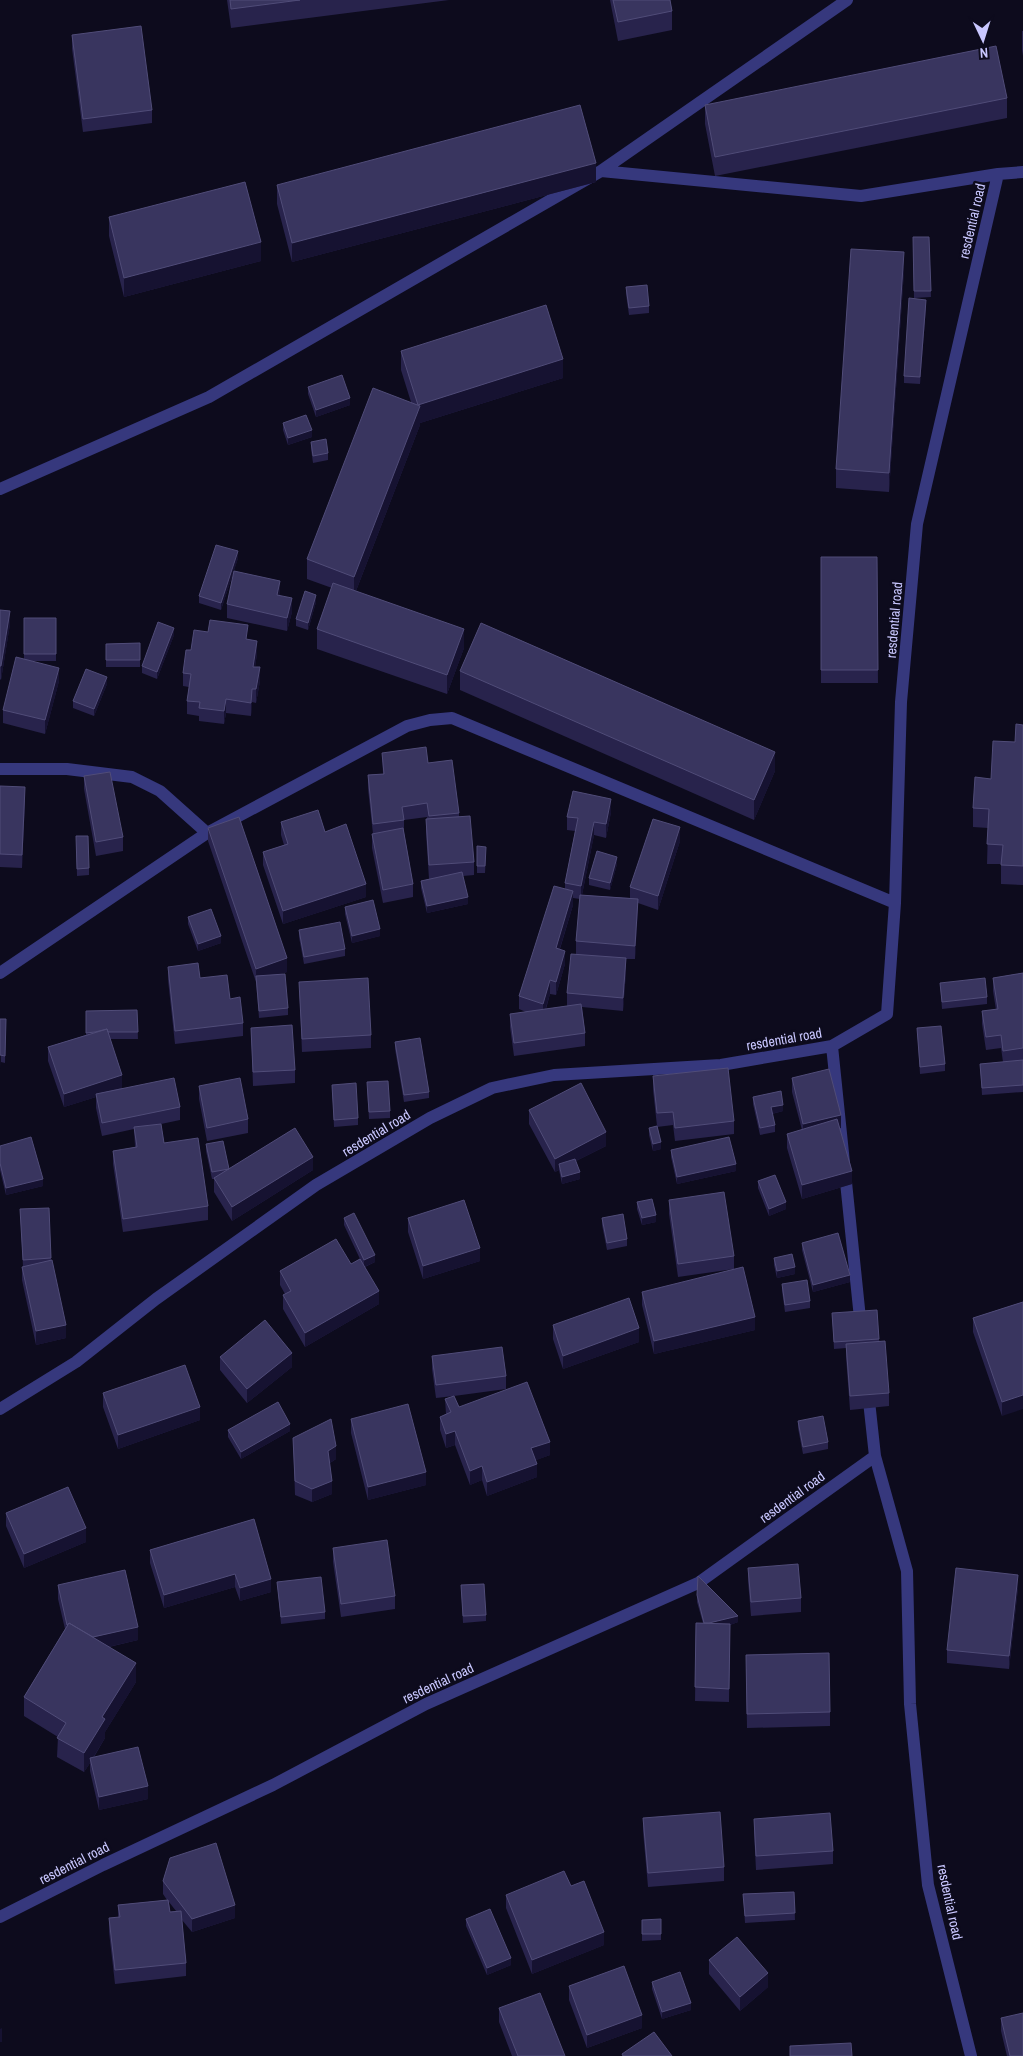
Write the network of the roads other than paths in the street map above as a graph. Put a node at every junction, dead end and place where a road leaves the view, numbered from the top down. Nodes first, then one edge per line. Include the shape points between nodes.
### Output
1 (847, 0) edge
2 (601, 171) junction
3 (1023, 172) edge
4 (998, 174) junction
5 (0, 489) edge
6 (0, 769) edge
7 (207, 833) junction
8 (896, 903) junction
9 (0, 972) edge
10 (832, 1046) junction
11 (862, 1339) edge
12 (866, 1378) edge
13 (0, 1409) edge
14 (875, 1456) junction
15 (0, 1917) edge
16 (971, 2056) edge

1 - 2 street
2 - 4 street via 861,196
2 - 5 street via 209,397
3 - 4 street
4 - 8 street, resdential road via 917,524 901,702
6 - 7 street via 67,769 132,777 160,791
7 - 8 street via 407,726 452,718
7 - 9 street
8 - 10 street, resdential road via 887,1014
10 - 11 street, resdential road
10 - 13 street, resdential road via 721,1065 554,1075 492,1088 430,1118 316,1185 156,1298 76,1362
12 - 14 street, resdential road
14 - 15 street, resdential road via 698,1583 426,1704 273,1785
14 - 16 street, resdential road via 907,1572 910,1704 928,1885

